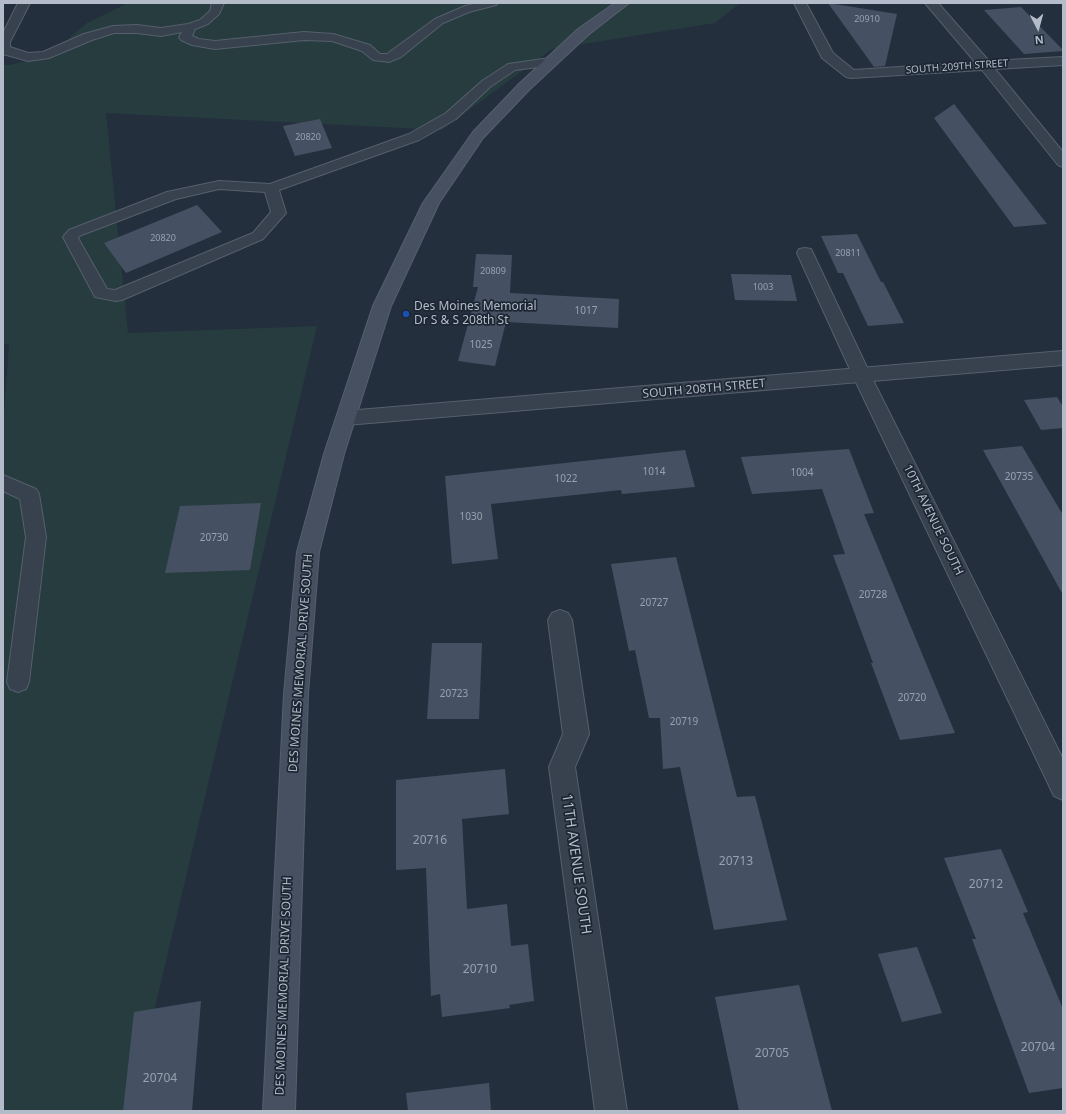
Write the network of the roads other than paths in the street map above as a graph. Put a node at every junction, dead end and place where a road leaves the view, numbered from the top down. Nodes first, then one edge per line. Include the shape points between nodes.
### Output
1 (24, 3) edge
2 (218, 3) edge
3 (492, 3) edge
4 (623, 3) edge
5 (800, 3) edge
6 (931, 3) edge
7 (191, 27) junction
8 (1063, 60) edge
9 (550, 62) junction
10 (985, 65) junction
11 (1063, 162) edge
12 (272, 188) junction
13 (805, 253) dead end
14 (1063, 358) edge
15 (862, 376) junction
16 (346, 418) junction
17 (3, 483) edge
18 (560, 620) dead end
19 (18, 682) dead end
20 (1063, 787) edge
21 (279, 1111) edge
22 (611, 1111) edge

1 - 7 lane via 4,42 4,47 7,51 28,57 45,55 88,36 113,30 161,32
2 - 7 lane via 215,12 204,22
3 - 7 lane via 465,9 439,21 389,58 378,57 366,48 333,38 304,36 215,45 185,37
4 - 9 main road, DES MOINES MEMORIAL DRIVE SOUTH via 583,32
5 - 10 street, SOUTH 209TH STREET via 827,55 852,74
6 - 10 street
8 - 10 street, SOUTH 209TH STREET
9 - 12 lane via 512,67 486,84 451,116 414,136
9 - 16 main road, DES MOINES MEMORIAL DRIVE SOUTH via 478,135 431,203 382,306
10 - 11 street
12 - 12 lane via 219,185 172,195 74,233 70,237 100,293 116,296 258,236 279,213
13 - 15 street, 10TH AVENUE SOUTH
14 - 15 street, SOUTH 208TH STREET
15 - 16 street, SOUTH 208TH STREET
15 - 20 street, 10TH AVENUE SOUTH
16 - 21 main road, DES MOINES MEMORIAL DRIVE SOUTH via 308,552 296,694
17 - 19 lane via 29,494 36,537
18 - 22 street, 11TH AVENUE SOUTH via 576,734 562,768

